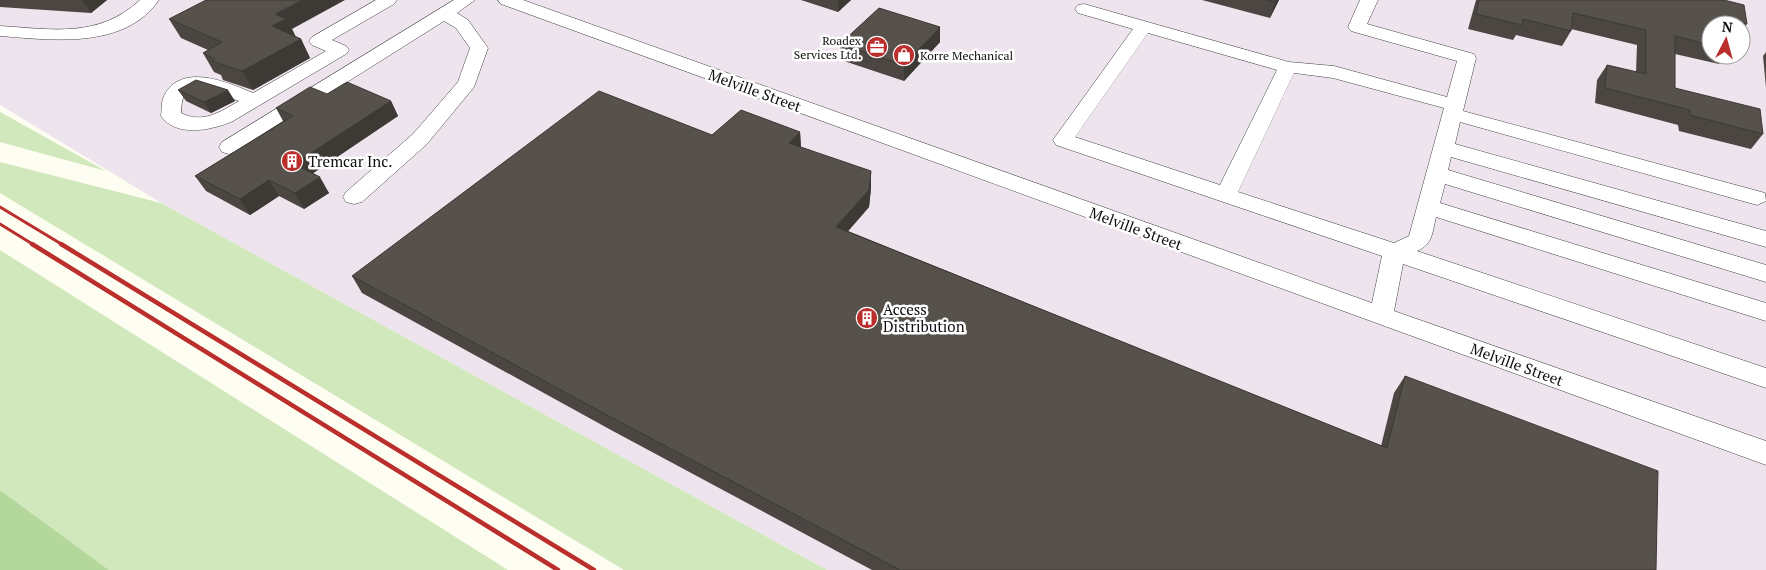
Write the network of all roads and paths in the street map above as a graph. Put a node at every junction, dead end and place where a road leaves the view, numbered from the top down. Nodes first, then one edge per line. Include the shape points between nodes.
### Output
1 (150, 0) edge
2 (388, 0) edge
3 (466, 0) edge
4 (507, 0) edge
5 (1369, 0) edge
6 (1084, 9) dead end
7 (444, 14) junction
8 (1144, 26) junction
9 (0, 31) edge
10 (1288, 67) junction
11 (254, 100) dead end
12 (1454, 109) junction
13 (229, 147) dead end
14 (1444, 148) junction
15 (1437, 174) junction
16 (1226, 195) junction
17 (354, 197) dead end
18 (1757, 198) dead end
19 (1428, 207) junction
20 (1766, 239) edge
21 (1394, 253) junction
22 (1766, 274) edge
23 (1766, 312) edge
24 (1380, 316) junction
25 (1766, 378) edge
26 (1766, 452) edge

1 - 9 street via 127,20 100,30 63,35
2 - 11 street via 318,41 340,50
3 - 7 street
4 - 24 street, Melville Street
5 - 12 street via 1357,27 1467,58
6 - 8 street
7 - 13 street
7 - 17 street via 462,24 479,48 468,83 420,139
8 - 10 street
8 - 16 street via 1063,140
10 - 12 street via 1334,72
10 - 16 street
12 - 14 street
12 - 18 street
14 - 15 street
14 - 20 street
15 - 19 street
15 - 22 street
16 - 21 street
19 - 21 street via 1419,241
19 - 23 street
21 - 24 street
21 - 25 street
24 - 26 street, Melville Street

